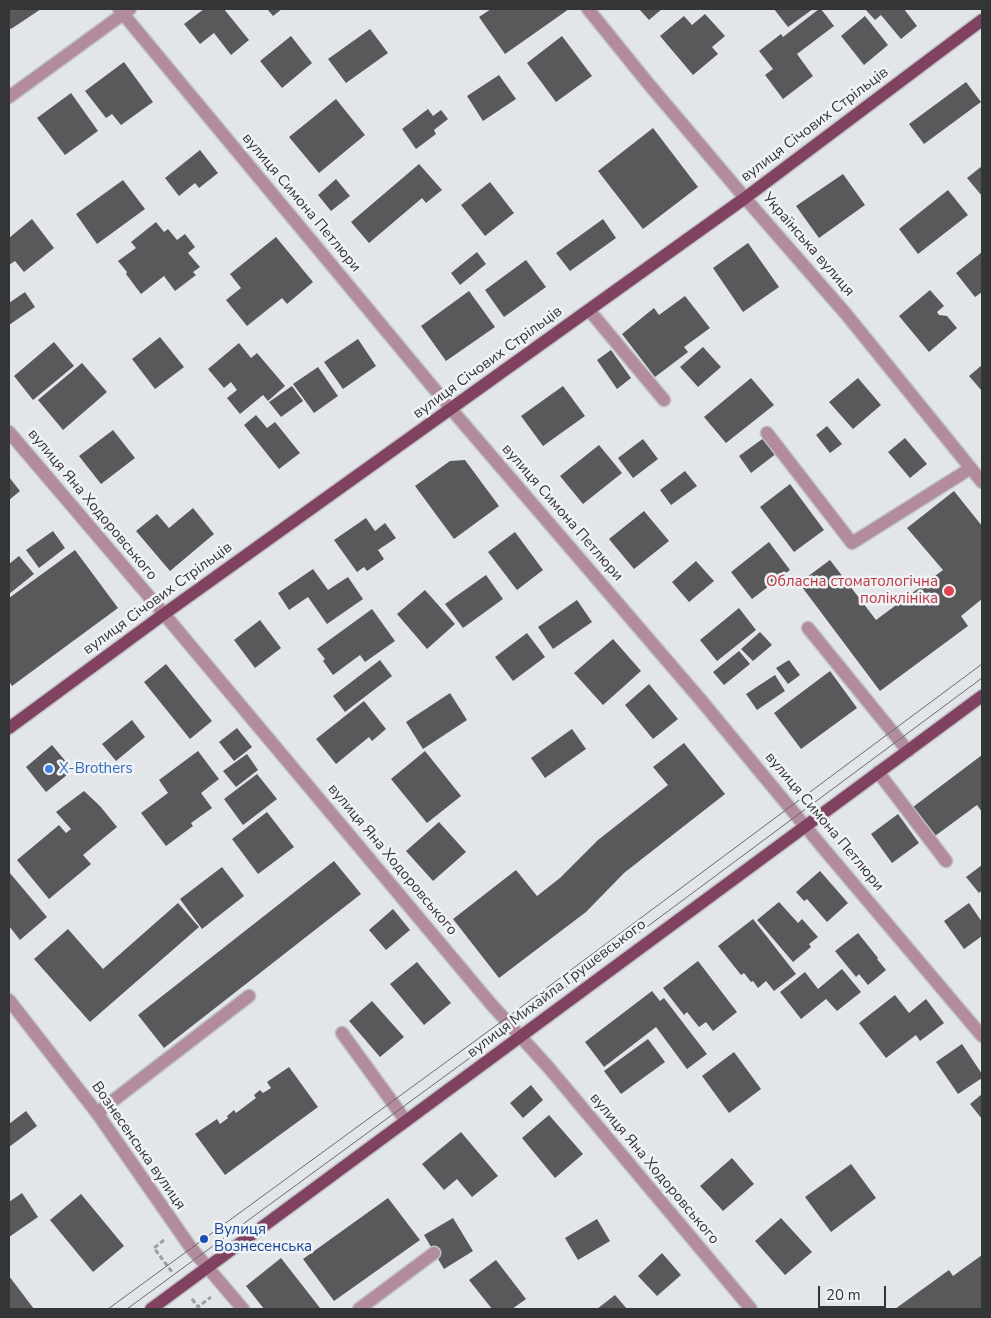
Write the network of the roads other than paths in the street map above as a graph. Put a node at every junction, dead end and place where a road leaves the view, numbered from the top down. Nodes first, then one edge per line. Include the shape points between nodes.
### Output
1 (588, 9) edge
2 (124, 10) edge
3 (982, 20) edge
4 (9, 97) edge
5 (745, 198) junction
6 (589, 310) junction
7 (664, 400) dead end
8 (451, 409) junction
9 (9, 432) edge
10 (767, 433) dead end
11 (971, 468) junction
12 (982, 482) edge
13 (164, 614) junction
14 (808, 628) dead end
15 (982, 696) edge
16 (9, 728) edge
17 (908, 750) junction
18 (878, 772) junction
19 (805, 826) junction
20 (946, 861) dead end
21 (249, 996) dead end
22 (9, 1000) edge
23 (342, 1033) dead end
24 (982, 1036) edge
25 (520, 1037) junction
26 (97, 1113) junction
27 (406, 1122) junction
28 (434, 1253) dead end
29 (207, 1268) junction
30 (151, 1309) edge
31 (242, 1309) edge
32 (359, 1309) edge
33 (751, 1309) edge

1 - 5 street, Українська вулиця
2 - 4 street
2 - 8 street, вулиця Симона Петлюри
3 - 5 main road, вулиця Січових Стрільців
5 - 6 main road, вулиця Січових Стрільців
5 - 11 street, Українська вулиця via 846,314
6 - 7 street
6 - 8 main road, вулиця Січових Стрільців
8 - 13 main road, вулиця Січових Стрільців
8 - 19 street, вулиця Симона Петлюри
9 - 13 street, вулиця Яна Ходоровського
10 - 11 street via 852,543
11 - 12 street, Українська вулиця
13 - 16 main road, вулиця Січових Стрільців
13 - 25 street, вулиця Яна Ходоровського
14 - 17 street
15 - 17 main road, вулиця Михайла Грушевського
17 - 18 main road, вулиця Михайла Грушевського
18 - 19 main road, вулиця Михайла Грушевського
18 - 20 street
19 - 24 street, вулиця Симона Петлюри
19 - 25 main road, вулиця Михайла Грушевського
21 - 26 street
22 - 26 street, Вознесенська вулиця
23 - 27 street
25 - 27 main road, вулиця Михайла Грушевського
25 - 33 street, вулиця Яна Ходоровського
26 - 29 street, Вознесенська вулиця
27 - 29 main road, вулиця Михайла Грушевського
28 - 32 street
29 - 30 main road, вулиця Михайла Грушевського
29 - 31 street, Вознесенська вулиця

